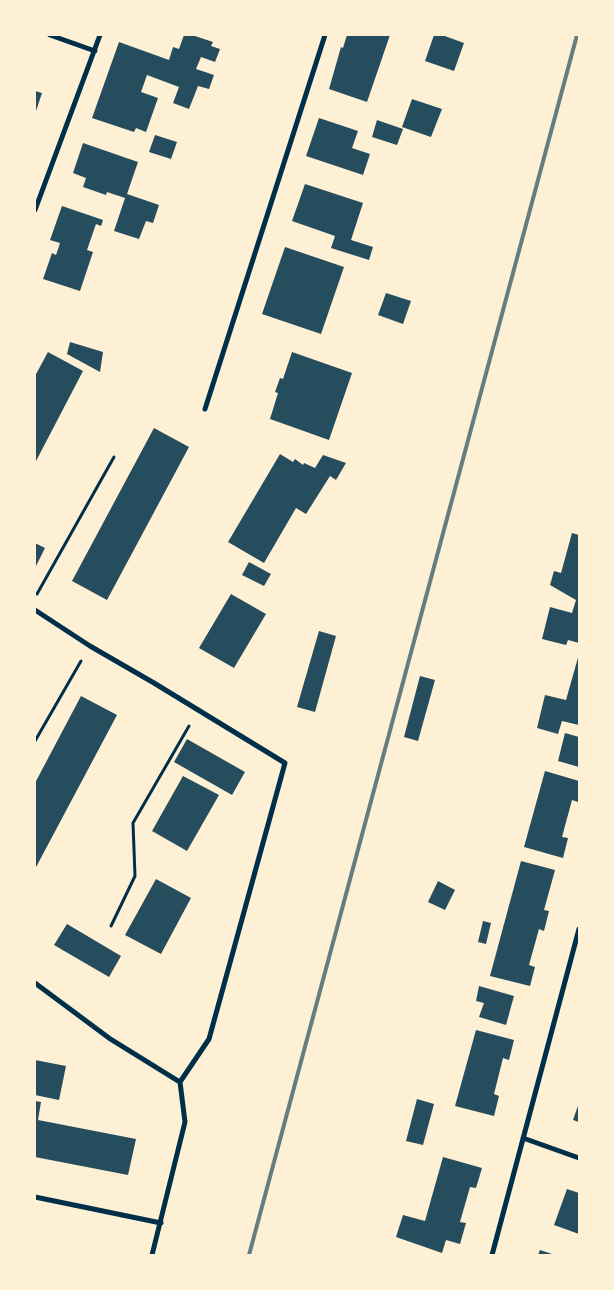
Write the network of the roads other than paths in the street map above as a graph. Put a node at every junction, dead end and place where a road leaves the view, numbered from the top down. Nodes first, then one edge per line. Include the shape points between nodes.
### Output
1 (50, 35) edge
2 (100, 35) edge
3 (325, 35) edge
4 (95, 51) junction
5 (35, 210) edge
6 (205, 409) dead end
7 (35, 610) edge
8 (579, 930) edge
9 (35, 983) edge
10 (180, 1082) junction
11 (523, 1138) junction
12 (579, 1158) edge
13 (35, 1197) edge
14 (161, 1222) junction
15 (152, 1255) edge
16 (492, 1255) edge

1 - 4 street
2 - 4 street
3 - 6 street
4 - 5 street
7 - 10 street via 284,763 209,1039
8 - 11 street
9 - 10 street via 109,1038
10 - 14 street via 185,1122
11 - 12 street
11 - 16 street
13 - 14 street
14 - 15 street

